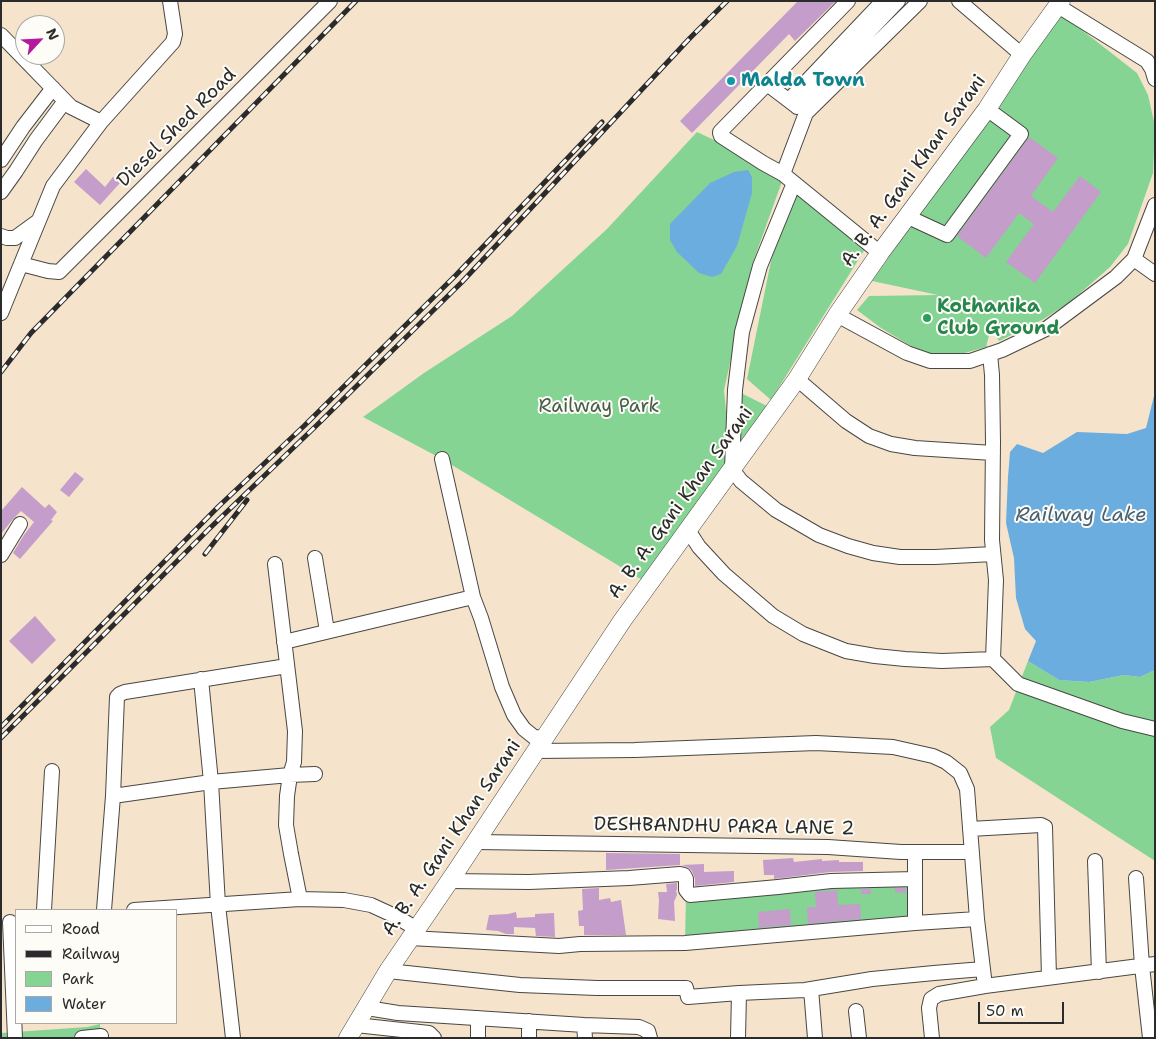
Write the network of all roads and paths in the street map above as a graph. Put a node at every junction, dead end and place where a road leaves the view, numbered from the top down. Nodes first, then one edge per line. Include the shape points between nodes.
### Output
1 (170, 1) edge
2 (330, 1) edge
3 (848, 1) edge
4 (883, 1) edge
5 (898, 1) edge
6 (920, 1) edge
7 (959, 1) edge
8 (1060, 4) edge
9 (1, 35) edge
10 (1022, 55) junction
11 (1151, 59) edge
12 (1155, 79) edge
13 (767, 84) junction
14 (53, 88) junction
15 (65, 101) junction
16 (797, 107) junction
17 (987, 109) junction
18 (101, 122) junction
19 (1, 160) edge
20 (783, 174) junction
21 (794, 183) junction
22 (1, 192) edge
23 (1155, 205) edge
24 (906, 216) junction
25 (38, 221) junction
26 (1, 236) edge
27 (880, 253) junction
28 (1134, 259) junction
29 (21, 264) junction
30 (1155, 274) edge
31 (1, 313) edge
32 (837, 315) junction
33 (990, 354) junction
34 (797, 379) junction
35 (993, 453) junction
36 (442, 459) dead end
37 (732, 469) junction
38 (20, 524) dead end
39 (688, 530) junction
40 (993, 554) junction
41 (1, 555) edge
42 (315, 558) dead end
43 (275, 564) dead end
44 (473, 596) junction
45 (327, 632) junction
46 (284, 642) junction
47 (993, 659) junction
48 (287, 666) junction
49 (201, 679) junction
50 (1155, 728) edge
51 (540, 745) junction
52 (52, 771) dead end
53 (290, 774) junction
54 (315, 774) dead end
55 (211, 782) junction
56 (113, 796) junction
57 (970, 829) junction
58 (476, 842) junction
59 (915, 852) junction
60 (972, 852) junction
61 (1095, 860) dead end
62 (915, 878) junction
63 (1136, 878) dead end
64 (450, 881) junction
65 (300, 899) junction
66 (218, 905) junction
67 (44, 909) edge
68 (104, 909) edge
69 (151, 909) edge
70 (977, 919) junction
71 (9, 922) edge
72 (915, 923) junction
73 (414, 934) junction
74 (1148, 965) edge
75 (983, 969) junction
76 (388, 971) junction
77 (1099, 972) junction
78 (1049, 977) junction
79 (985, 986) junction
80 (812, 989) junction
81 (739, 993) junction
82 (367, 1008) junction
83 (856, 1011) dead end
84 (478, 1018) junction
85 (529, 1022) junction
86 (352, 1031) edge
87 (584, 1031) edge
88 (101, 1032) edge
89 (15, 1038) edge
90 (82, 1038) edge
91 (233, 1038) edge
92 (434, 1038) edge
93 (478, 1038) edge
94 (529, 1038) edge
95 (650, 1038) edge
96 (738, 1038) edge
97 (815, 1038) edge
98 (859, 1038) edge
99 (932, 1038) edge
100 (1150, 1038) edge

1 - 18 street via 175,34 173,42
2 - 29 street, Diesel Shed Road via 59,272
3 - 13 street
4 - 16 street
5 - 16 street
6 - 16 street
7 - 10 street
8 - 10 main road, A. B. A. Gani Khan Sarani
8 - 11 street
9 - 14 street
10 - 17 main road, A. B. A. Gani Khan Sarani
11 - 12 street
13 - 16 street
13 - 20 street via 720,133
14 - 15 street
14 - 19 street
15 - 18 street
15 - 22 street
16 - 20 street
17 - 24 main road, A. B. A. Gani Khan Sarani
17 - 24 street via 1021,134 947,236
18 - 25 street via 53,186
20 - 21 street
21 - 27 street
21 - 37 street via 760,266 742,332 735,390
23 - 28 street
24 - 27 main road, A. B. A. Gani Khan Sarani
25 - 26 street via 15,238
25 - 29 street
27 - 32 main road, A. B. A. Gani Khan Sarani
28 - 30 street
28 - 33 street via 1116,277 1046,329
29 - 31 street
32 - 33 street via 907,353 930,361 970,361
32 - 34 main road, A. B. A. Gani Khan Sarani
33 - 35 street
34 - 35 street via 846,422 869,436 915,448
34 - 37 main road, A. B. A. Gani Khan Sarani
35 - 40 street
36 - 44 street
37 - 39 main road, A. B. A. Gani Khan Sarani
37 - 40 street via 741,481 776,510 819,535 848,546 900,557
38 - 41 street
39 - 47 street via 724,574 773,616 803,634 846,651 874,656 942,661
39 - 51 main road, A. B. A. Gani Khan Sarani via 622,621
40 - 47 street via 996,580
42 - 45 street
43 - 46 street
44 - 45 street
44 - 51 street via 514,715
45 - 46 street
46 - 48 street
47 - 50 street via 1018,684 1122,721
48 - 49 street
48 - 53 street via 295,731 294,762
49 - 55 street
49 - 56 street via 125,692 117,697
51 - 57 street via 635,750 816,743 893,747 933,756 960,773 967,789
51 - 58 main road, A. B. A. Gani Khan Sarani
52 - 67 street
53 - 54 street
53 - 55 street
53 - 65 street via 286,826
55 - 56 street
55 - 66 street
56 - 68 street
57 - 60 street
57 - 78 street via 1045,827
58 - 59 street, DESHBANDHU PARA LANE 2 via 828,846
58 - 64 main road, A. B. A. Gani Khan Sarani
59 - 60 street, DESHBANDHU PARA LANE 2
59 - 62 street
60 - 70 street
61 - 77 street
62 - 64 street via 831,881 690,895 686,890 686,879 680,874 529,882
62 - 72 street
63 - 74 street
64 - 73 main road, A. B. A. Gani Khan Sarani
65 - 66 street
65 - 73 street via 344,900 370,905 395,916
66 - 69 street
66 - 91 street
70 - 72 street
70 - 75 street
71 - 89 street
72 - 73 street via 685,943 559,946
73 - 76 main road, A. B. A. Gani Khan Sarani
74 - 77 street
74 - 100 street
75 - 79 street
75 - 80 street via 872,979
76 - 81 street via 520,986 686,988 688,998
76 - 82 main road, A. B. A. Gani Khan Sarani
77 - 78 street
78 - 79 street
79 - 99 street via 939,994 931,1000 928,1008
80 - 81 street
80 - 97 street
81 - 96 street
82 - 84 street
82 - 86 main road, A. B. A. Gani Khan Sarani
83 - 98 street
84 - 85 street
84 - 93 street
85 - 87 street
85 - 94 street
86 - 92 street via 429,1033
87 - 95 street via 639,1027 648,1031
88 - 90 street

